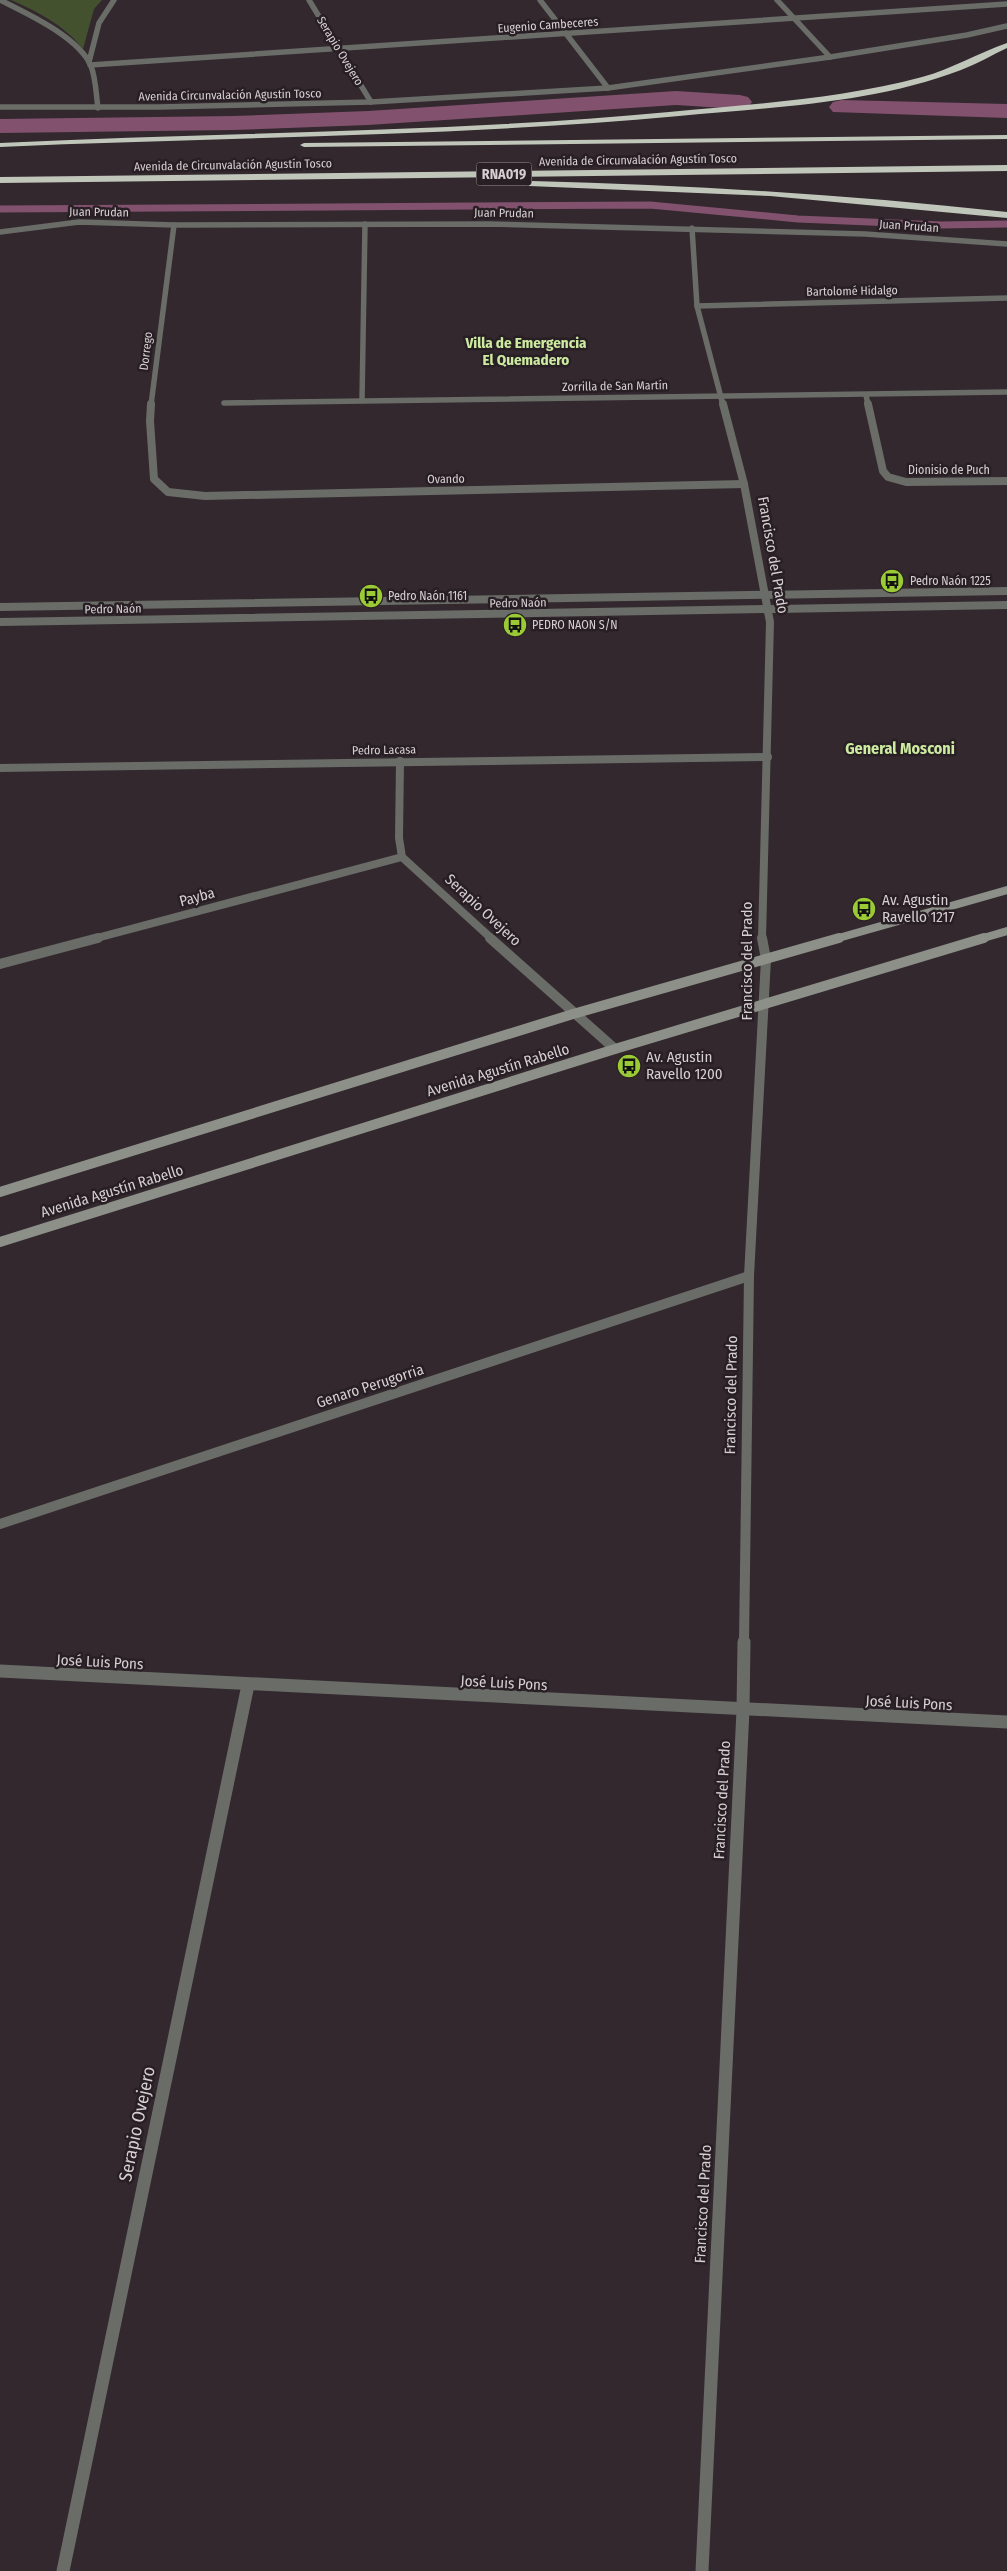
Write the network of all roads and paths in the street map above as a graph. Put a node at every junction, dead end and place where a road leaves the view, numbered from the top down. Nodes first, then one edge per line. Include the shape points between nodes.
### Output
1 (0, 0) edge
2 (114, 0) edge
3 (309, 0) edge
4 (540, 0) edge
5 (777, 0) edge
6 (999, 1) edge
7 (1007, 4) edge
8 (794, 17) junction
9 (1007, 26) edge
10 (566, 34) junction
11 (1007, 45) edge
12 (338, 48) junction
13 (830, 57) junction
14 (90, 64) junction
15 (608, 88) junction
16 (371, 102) junction
17 (0, 107) edge
18 (98, 108) junction
19 (1007, 137) edge
20 (0, 145) edge
21 (298, 145) dead end
22 (238, 146) dead end
23 (0, 148) edge
24 (1007, 168) edge
25 (296, 177) junction
26 (0, 180) edge
27 (505, 184) dead end
28 (524, 184) dead end
29 (1007, 215) edge
30 (365, 224) junction
31 (174, 225) junction
32 (692, 228) junction
33 (0, 232) edge
34 (1007, 244) edge
35 (1007, 298) edge
36 (697, 306) junction
37 (1007, 392) edge
38 (866, 394) junction
39 (720, 396) junction
40 (362, 400) junction
41 (224, 403) dead end
42 (154, 480) joint
43 (1007, 482) edge
44 (744, 484) junction
45 (1007, 591) edge
46 (765, 596) junction
47 (1007, 605) edge
48 (0, 607) edge
49 (768, 611) junction
50 (0, 622) edge
51 (768, 757) junction
52 (400, 761) junction
53 (0, 768) edge
54 (402, 857) junction
55 (1007, 890) edge
56 (1007, 930) edge
57 (766, 959) junction
58 (0, 964) edge
59 (764, 1005) junction
60 (573, 1014) junction
61 (615, 1049) junction
62 (0, 1192) edge
63 (0, 1242) edge
64 (749, 1276) junction
65 (0, 1524) edge
66 (0, 1671) edge
67 (248, 1685) junction
68 (743, 1710) junction
69 (1007, 1722) edge
70 (63, 2571) edge
71 (702, 2571) edge

1 - 14 street via 61,36
2 - 14 street via 99,22
3 - 12 street, Serapio Ovejero
4 - 10 street
5 - 8 street
6 - 7 street, Eugenio Cambeceres
6 - 8 street, Eugenio Cambeceres
8 - 10 street, Eugenio Cambeceres
8 - 13 street
9 - 13 street, Avenida Circunvalación Agustín Tosco
10 - 12 street, Eugenio Cambeceres
10 - 15 street
11 - 20 highway via 956,69 904,84 820,98 676,114 496,128
12 - 14 street, Eugenio Cambeceres
12 - 16 street, Serapio Ovejero
13 - 15 street, Avenida Circunvalación Agustín Tosco
14 - 18 street
15 - 16 street, Avenida Circunvalación Agustín Tosco
16 - 18 street, Avenida Circunvalación Agustín Tosco
17 - 18 street, Avenida Circunvalación Agustín Tosco
19 - 21 highway, Avenida de Circunvalación Agustín Tosco / RNA019
22 - 23 highway, Avenida de Circunvalación Agustín Tosco
24 - 25 highway, Avenida de Circunvalación Agustín Tosco / RNA019
25 - 26 highway, Avenida de Circunvalación Agustín Tosco / RNA019
25 - 27 highway
28 - 29 highway via 765,192
30 - 31 street, Juan Prudan
30 - 32 street, Juan Prudan
30 - 40 street
31 - 33 street, Juan Prudan via 79,222
31 - 42 street, Dorrego via 152,395 150,421
32 - 34 street, Juan Prudan via 865,234
32 - 36 street, Francisco del Prado
35 - 36 street, Bartolomé Hidalgo
36 - 39 street, Francisco del Prado
37 - 38 street, Zorrilla de San Martín
38 - 39 street, Zorrilla de San Martín
38 - 43 street, Dionisio de Puch via 883,471 888,477 906,482
39 - 40 street, Zorrilla de San Martín
39 - 44 street, Francisco del Prado
40 - 41 street, Zorrilla de San Martín
42 - 44 street, Ovando via 168,492 205,496
44 - 46 street, Francisco del Prado
45 - 46 street, Pedro Naón
46 - 48 street, Pedro Naón
46 - 49 street, Francisco del Prado
47 - 49 street, Pedro Naón
49 - 50 street, Pedro Naón
49 - 51 street, Francisco del Prado
51 - 52 street, Pedro Lacasa
51 - 57 street, Francisco del Prado via 761,932
52 - 53 street, Pedro Lacasa
52 - 54 street via 399,838
54 - 58 street, Payba
54 - 60 street, Serapio Ovejero
55 - 57 main road, Avenida Agustín Rabello
56 - 59 main road, Avenida Agustín Rabello
57 - 59 street, Francisco del Prado
57 - 60 main road, Avenida Agustín Rabello
59 - 61 main road, Avenida Agustín Rabello
59 - 64 street, Francisco del Prado
60 - 61 street, Serapio Ovejero
60 - 62 main road, Avenida Agustín Rabello
61 - 63 main road, Avenida Agustín Rabello
64 - 65 street, Genaro Perugorria
64 - 68 street, Francisco del Prado
66 - 67 street, José Luis Pons
67 - 68 street, José Luis Pons
67 - 70 street, Serapio Ovejero
68 - 69 street, José Luis Pons
68 - 71 street, Francisco del Prado

